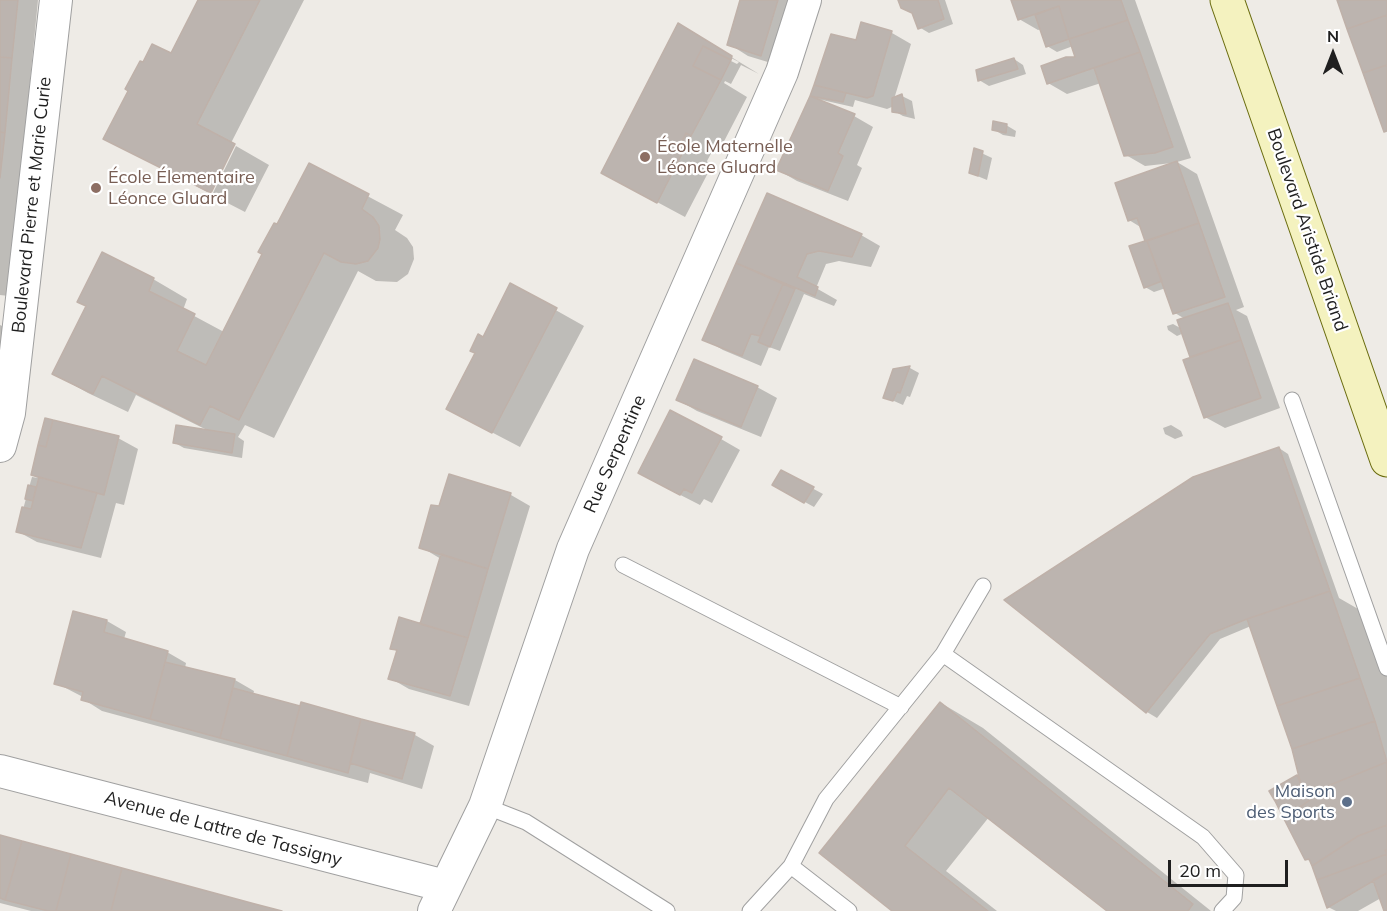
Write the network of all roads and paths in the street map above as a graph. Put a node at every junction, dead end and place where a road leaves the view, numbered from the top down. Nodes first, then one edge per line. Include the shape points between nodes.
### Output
1 (56, 0) edge
2 (805, 0) edge
3 (1227, 0) edge
4 (1292, 400) dead end
5 (0, 446) edge
6 (1387, 460) edge
7 (623, 564) dead end
8 (983, 586) dead end
9 (943, 654) junction
10 (1387, 668) edge
11 (900, 707) junction
12 (0, 771) edge
13 (485, 806) junction
14 (791, 866) junction
15 (440, 899) edge
16 (667, 911) edge
17 (750, 911) edge
18 (849, 911) edge
19 (1222, 911) edge

1 - 5 street, Boulevard Pierre et Marie Curie via 9,413
2 - 13 street, Rue Serpentine via 782,72 573,549
3 - 6 main road, Boulevard Aristide Briand
4 - 10 lane
7 - 11 lane
8 - 9 lane
9 - 11 lane
9 - 19 lane via 1203,837 1236,875 1234,898
11 - 14 lane via 826,799
12 - 15 street, Avenue de Lattre de Tassigny
13 - 15 street, Rue Serpentine
13 - 16 lane via 526,822
14 - 17 lane
14 - 18 lane

